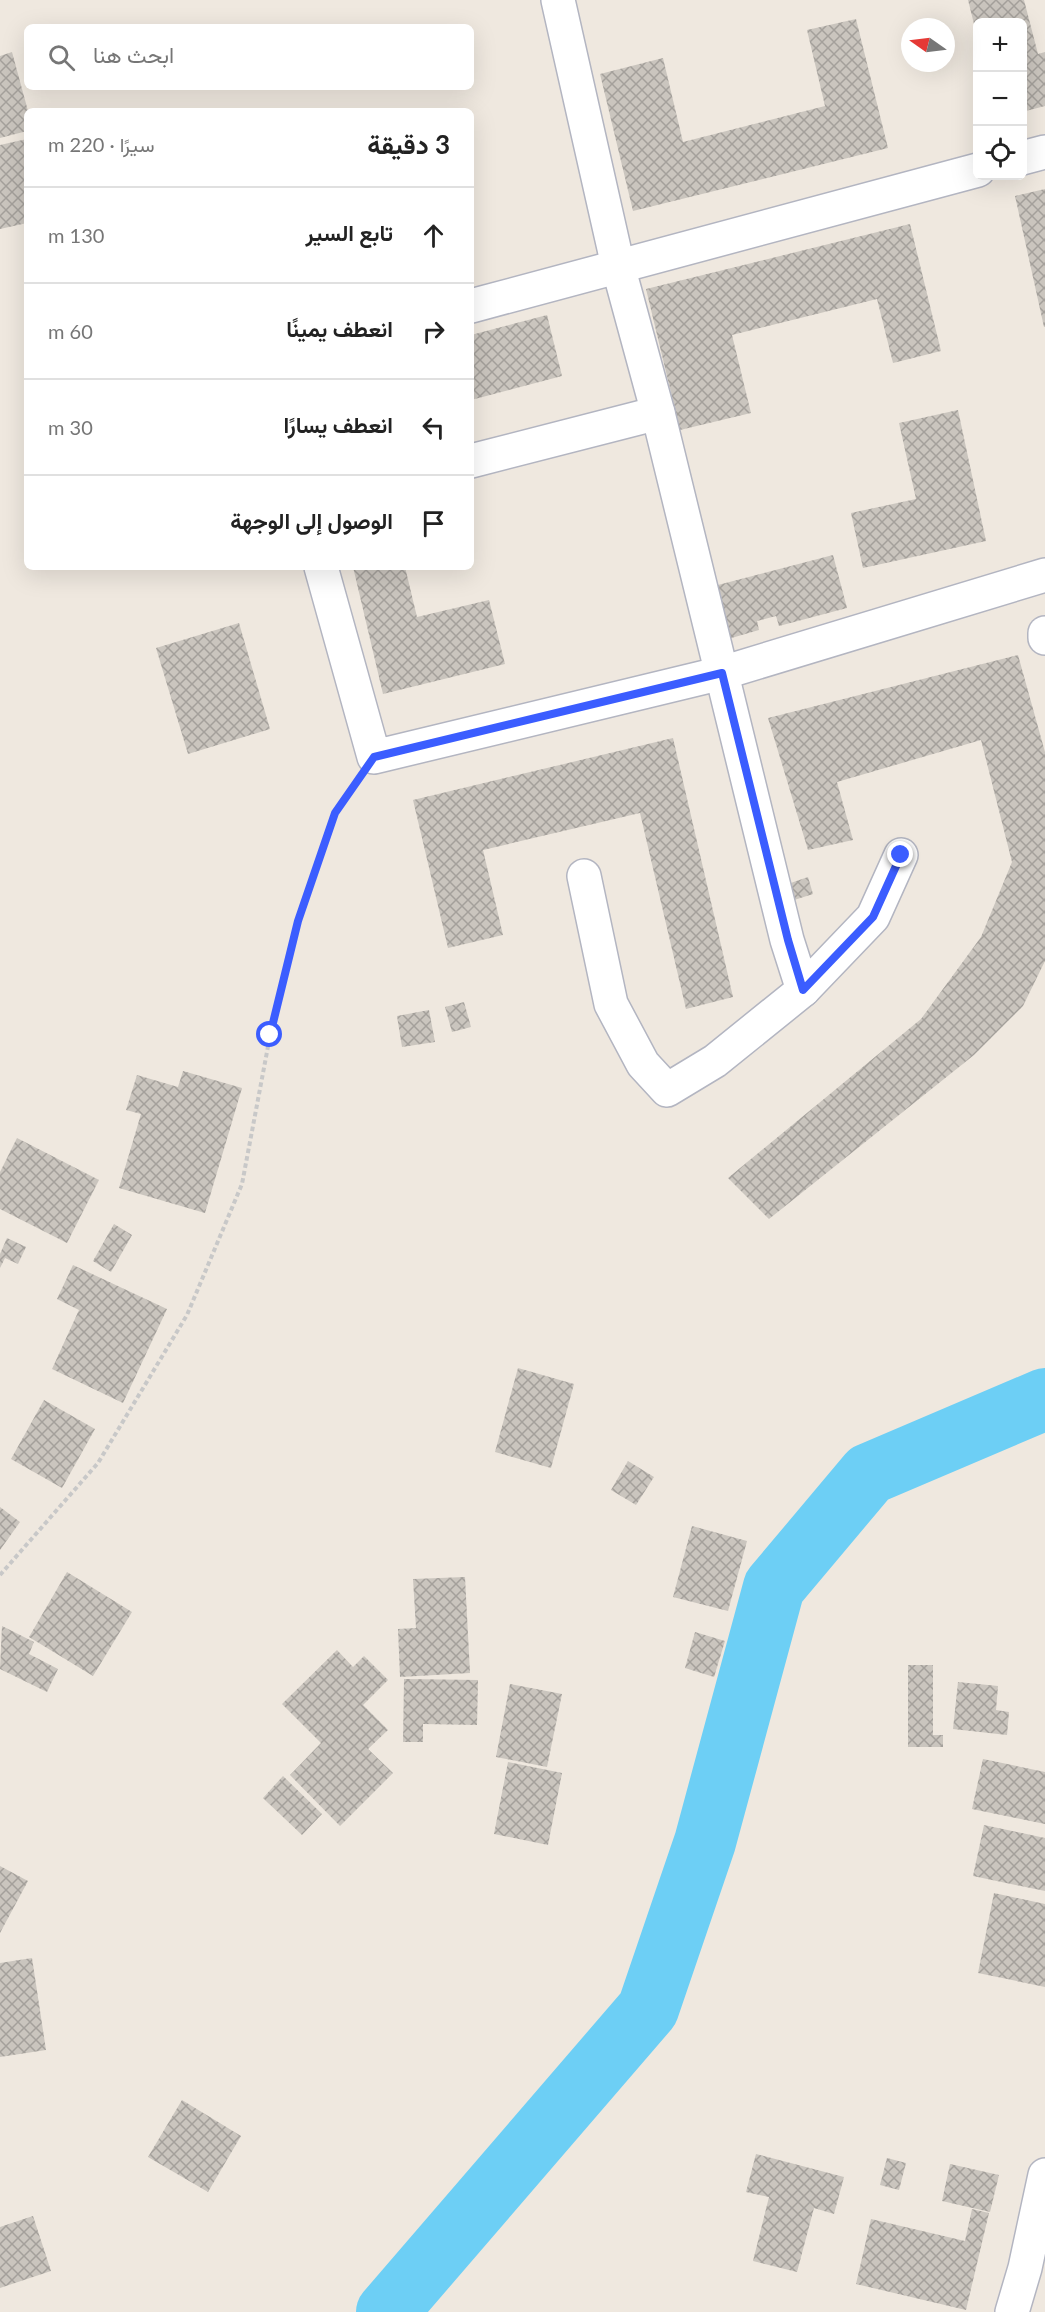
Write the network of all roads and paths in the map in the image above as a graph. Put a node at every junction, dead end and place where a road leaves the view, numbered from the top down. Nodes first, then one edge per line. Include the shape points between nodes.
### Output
1 (558, 0) edge
2 (1045, 152) edge
3 (1027, 157) edge
4 (973, 171) edge
5 (618, 266) junction
6 (474, 305) edge
7 (658, 413) junction
8 (474, 460) edge
9 (322, 570) edge
10 (1045, 575) edge
11 (1045, 633) edge
12 (1045, 638) edge
13 (722, 673) junction
14 (374, 757) junction
15 (901, 855) dead end
16 (584, 876) dead end
17 (803, 990) junction
18 (0, 1575) edge
19 (1045, 2175) edge
20 (1012, 2312) edge

1 - 5 street
2 - 3 street
4 - 5 street
5 - 6 street
5 - 7 street
7 - 8 street
7 - 13 street
9 - 14 street
10 - 13 street
11 - 12 street
13 - 14 street
13 - 17 street
14 - 18 path via 335,813 298,921 270,1035 242,1184 187,1315 98,1463
15 - 17 street via 873,917
16 - 17 street via 611,1005 643,1064 667,1090 715,1061
19 - 20 street

